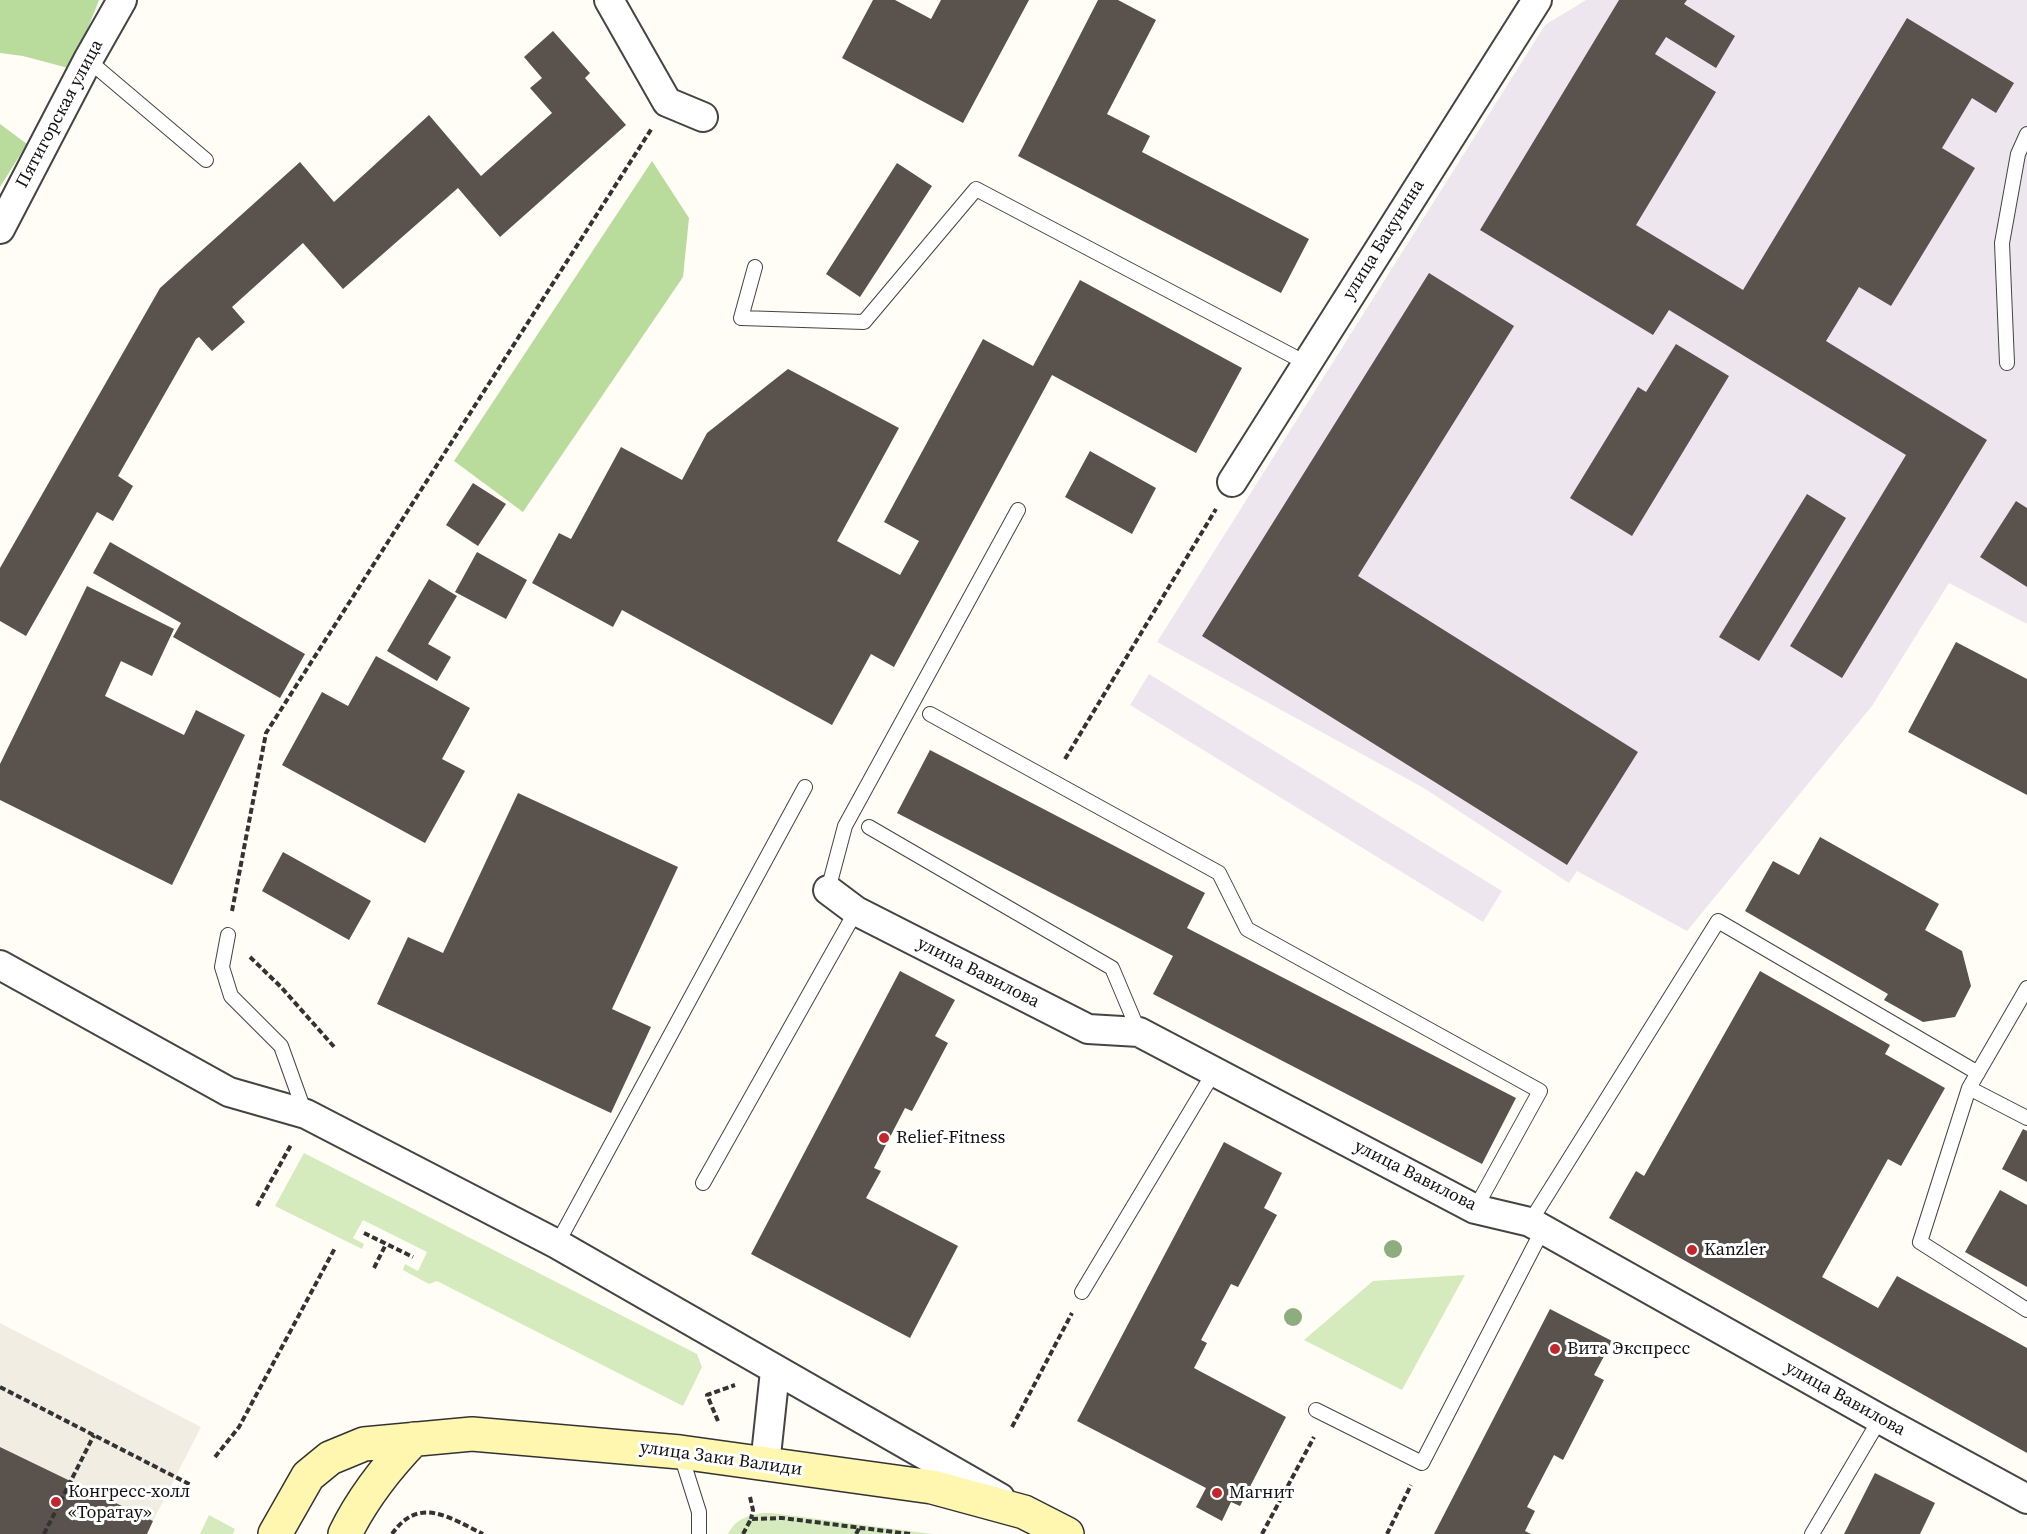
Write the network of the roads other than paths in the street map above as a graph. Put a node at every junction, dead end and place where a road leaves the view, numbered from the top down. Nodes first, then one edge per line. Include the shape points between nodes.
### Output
1 (122, 0) edge
2 (609, 0) edge
3 (1537, 0) edge
4 (88, 60) junction
5 (703, 117) dead end
6 (2027, 134) edge
7 (206, 160) dead end
8 (0, 229) edge
9 (755, 267) dead end
10 (1306, 363) junction
11 (2007, 363) dead end
12 (1232, 482) road end
13 (1018, 510) dead end
14 (930, 714) dead end
15 (805, 787) dead end
16 (869, 827) dead end
17 (828, 890) joint
18 (856, 911) junction
19 (228, 935) road end
20 (0, 965) edge
21 (2027, 988) edge
22 (1139, 1032) junction
23 (1214, 1072) junction
24 (1978, 1073) junction
25 (1969, 1088) junction
26 (306, 1114) junction
27 (2027, 1118) edge
28 (703, 1184) dead end
29 (1474, 1209) junction
30 (1537, 1226) junction
31 (557, 1244) junction
32 (1082, 1292) road end
33 (2027, 1310) edge
34 (775, 1371) junction
35 (1320, 1412) road end
36 (1880, 1419) junction
37 (414, 1439) junction
38 (680, 1452) junction
39 (765, 1465) junction
40 (2027, 1499) edge
41 (1024, 1512) junction
42 (275, 1534) edge
43 (345, 1534) edge
44 (699, 1534) edge
45 (1067, 1534) edge
46 (1812, 1534) edge

1 - 4 street, Пятигорская улица
2 - 5 street via 668,102
3 - 10 street, улица Бакунина
4 - 7 lane
4 - 8 street, Пятигорская улица
6 - 11 lane via 2018,154 2002,243
9 - 10 lane via 741,318 864,322 976,189
10 - 12 street, улица Бакунина
13 - 17 lane via 845,826
14 - 29 lane via 1218,873 1247,929 1540,1091
15 - 31 lane
16 - 22 lane via 1112,968
17 - 18 street, улица Вавилова
18 - 22 street, улица Вавилова via 1088,1029
18 - 28 lane
19 - 26 lane via 222,967 231,996 281,1046
20 - 26 street via 229,1092
21 - 24 lane
22 - 23 street, улица Вавилова
23 - 29 street, улица Вавилова
23 - 32 lane
24 - 25 lane
24 - 30 lane via 1718,921
25 - 27 lane
25 - 33 lane via 1920,1242
26 - 31 street
29 - 30 street, улица Вавилова
30 - 35 lane via 1422,1463
30 - 36 street, улица Вавилова
31 - 34 street
34 - 39 street
34 - 41 street
36 - 40 street, улица Вавилова
36 - 46 lane
37 - 38 main road, улица Заки Валиди via 472,1434
37 - 42 main road, улица Заки Валиди via 364,1444 330,1458 308,1476
37 - 43 main road via 378,1479
38 - 39 main road, улица Заки Валиди
38 - 44 lane via 699,1512
39 - 41 main road, улица Заки Валиди via 932,1487
41 - 45 main road, улица Заки Валиди

